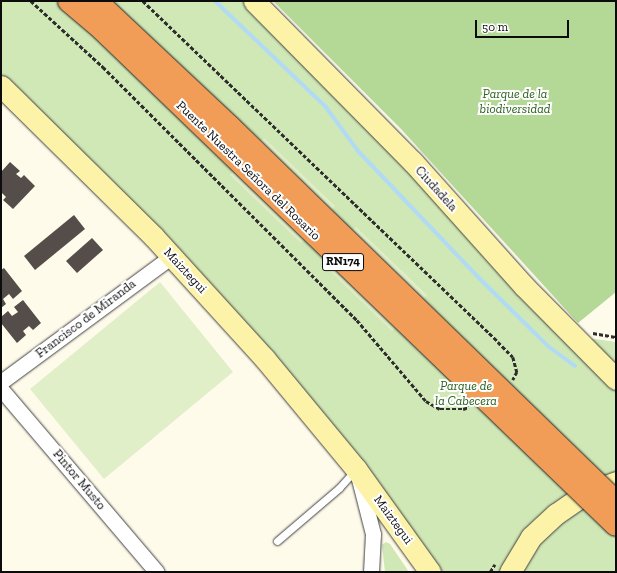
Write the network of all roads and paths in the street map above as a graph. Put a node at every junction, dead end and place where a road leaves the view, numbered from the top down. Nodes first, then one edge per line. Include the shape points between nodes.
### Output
1 (31, 1) edge
2 (69, 1) edge
3 (96, 1) edge
4 (254, 1) edge
5 (1, 86) edge
6 (172, 256) junction
7 (387, 354) dead end
8 (616, 379) edge
9 (1, 382) edge
10 (1, 389) edge
11 (356, 469) junction
12 (616, 482) edge
13 (616, 502) edge
14 (616, 525) edge
15 (277, 541) dead end
16 (156, 572) edge
17 (371, 572) edge
18 (430, 572) edge
19 (510, 572) edge

1 - 7 path via 176,139 358,320
2 - 14 highway, Puente Nuestra Señora del Rosario / RN174, bridge via 102,29
3 - 13 highway, Puente Nuestra Señora del Rosario / RN174, bridge via 230,127
4 - 8 main road, Ciudadela via 413,162 524,286
5 - 6 main road, Maiztegui
6 - 9 street, Francisco de Miranda
6 - 11 main road, Maiztegui via 265,359
10 - 16 street, Pintor Musto
11 - 15 lane via 339,488
11 - 17 street, Maiztegui via 372,534
11 - 18 main road, Maiztegui
12 - 19 main road via 586,493 556,514 531,537

